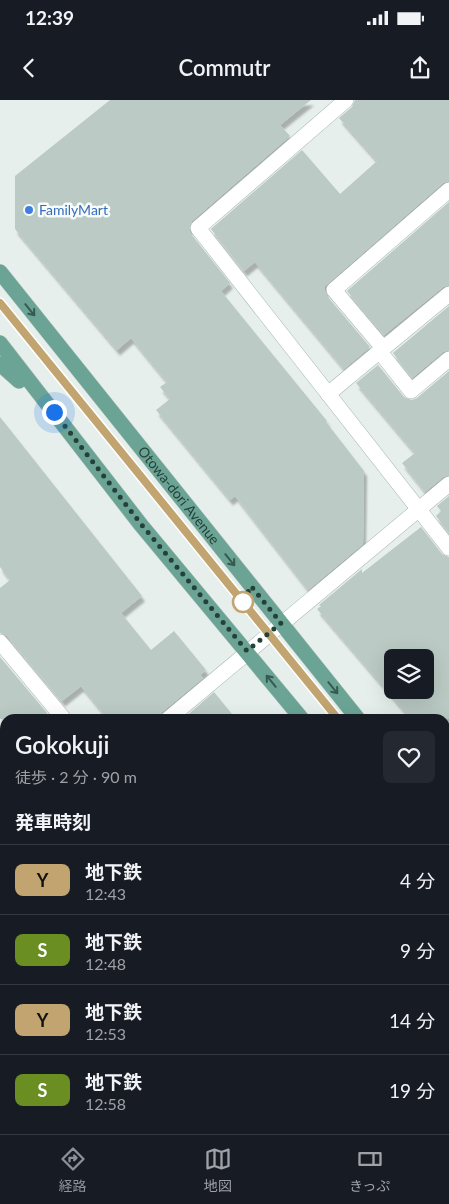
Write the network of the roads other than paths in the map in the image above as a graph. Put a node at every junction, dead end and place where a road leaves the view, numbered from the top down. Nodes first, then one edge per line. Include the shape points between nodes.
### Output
1 (346, 100) edge
2 (449, 190) edge
3 (0, 272) edge
4 (447, 301) edge
5 (0, 344) edge
6 (381, 350) junction
7 (449, 359) edge
8 (0, 364) edge
9 (328, 394) junction
10 (65, 426) junction
11 (449, 484) edge
12 (418, 509) junction
13 (449, 548) edge
14 (281, 623) junction
15 (0, 642) edge
16 (247, 651) junction
17 (60, 714) edge
18 (174, 714) edge
19 (298, 714) edge
20 (354, 714) edge

1 - 9 street via 198,228
2 - 6 street via 334,290
3 -> 14 main road, Otowa-dori Avenue
4 - 6 street
5 - 10 main road
6 - 7 street via 411,390
6 - 9 street
8 - 10 main road
9 - 12 street
10 - 16 main road via 141,524
11 - 12 street
12 - 13 street
12 - 14 street
14 - 16 street
14 -> 20 main road, Otowa-dori Avenue
15 - 17 street
16 - 18 street
19 -> 16 main road

